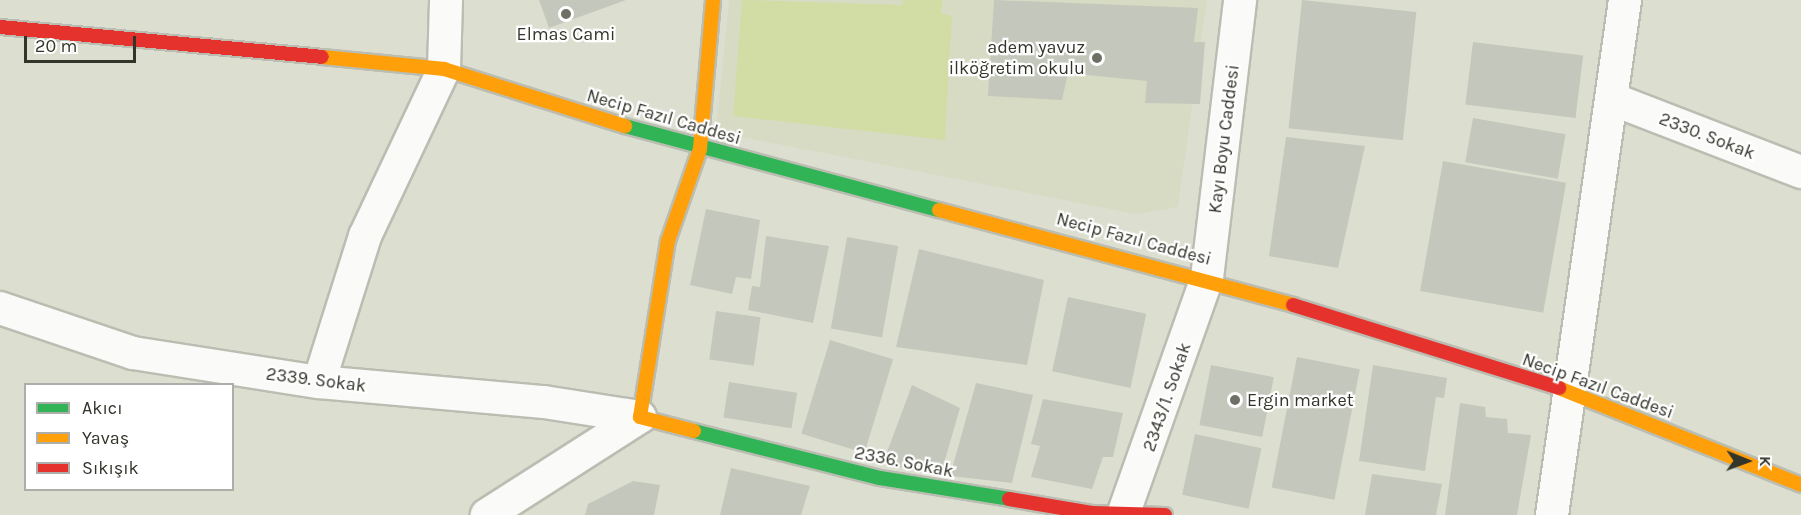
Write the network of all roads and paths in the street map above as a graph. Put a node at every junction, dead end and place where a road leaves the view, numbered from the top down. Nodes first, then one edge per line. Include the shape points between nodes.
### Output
1 (446, 0) edge
2 (713, 0) edge
3 (1240, 0) edge
4 (1625, 0) edge
5 (0, 27) edge
6 (444, 69) junction
7 (1612, 99) junction
8 (700, 149) junction
9 (1801, 172) edge
10 (1207, 278) junction
11 (0, 308) edge
12 (319, 382) junction
13 (1573, 392) junction
14 (640, 417) junction
15 (1801, 485) edge
16 (1126, 513) edge
17 (487, 515) edge
18 (1165, 515) edge
19 (1552, 515) edge

1 - 6 street
2 - 8 street
3 - 10 street, Kayı Boyu Caddesi
4 - 7 street
5 - 6 street, Necip Fazıl Caddesi
6 - 8 street, Necip Fazıl Caddesi
6 - 12 street via 364,236
7 - 9 street, 2330. Sokak
7 - 13 street
8 - 10 street, Necip Fazıl Caddesi
8 - 14 street via 668,241
10 - 13 street, Necip Fazıl Caddesi
10 - 16 street, 2343/1. Sokak
11 - 12 street, 2339. Sokak via 133,353
12 - 14 street, 2339. Sokak via 544,402
13 - 15 street, Necip Fazıl Caddesi
13 - 19 street
14 - 16 street, 2336. Sokak via 880,478 1092,513
14 - 17 street
16 - 18 street, 2336. Sokak

